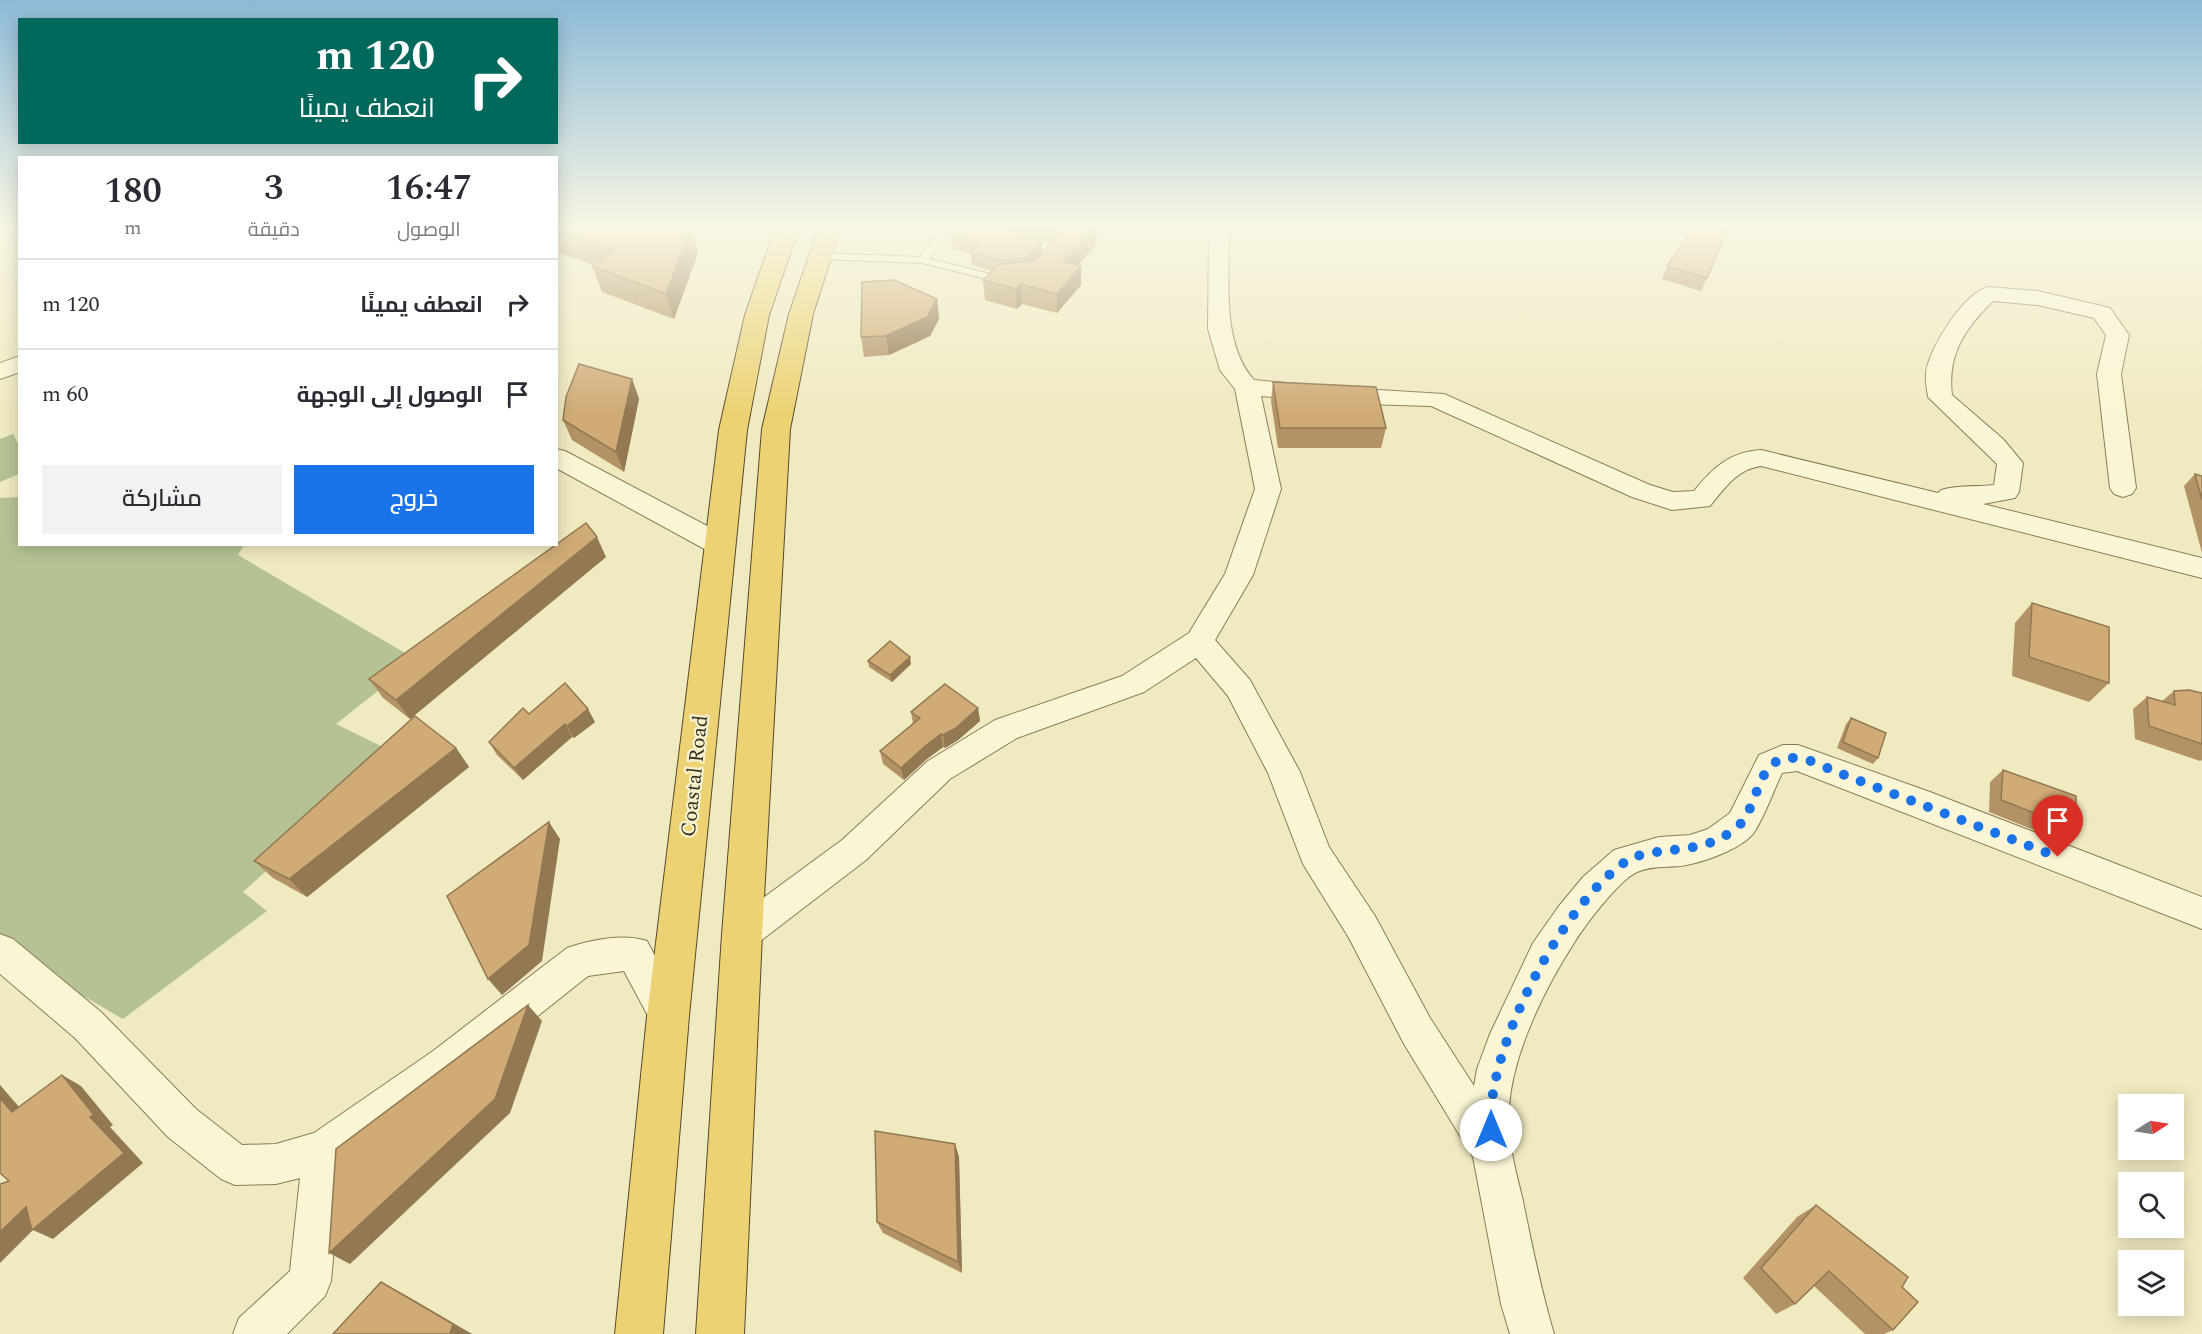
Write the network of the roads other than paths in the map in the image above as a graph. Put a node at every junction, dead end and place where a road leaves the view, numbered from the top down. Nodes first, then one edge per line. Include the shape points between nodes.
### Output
1 (767, 289) edge
2 (809, 289) edge
3 (1219, 289) edge
4 (18, 364) edge
5 (0, 372) edge
6 (1247, 387) junction
7 (558, 458) edge
8 (2123, 488) dead end
9 (1911, 495) junction
10 (720, 545) junction
11 (2202, 568) edge
12 (1199, 640) junction
13 (2202, 913) edge
14 (742, 934) junction
15 (0, 951) edge
16 (668, 1016) junction
17 (322, 1151) junction
18 (1492, 1151) junction
19 (255, 1334) edge
20 (639, 1334) edge
21 (720, 1334) edge
22 (1532, 1334) edge

1 - 10 highway, Coastal Road via 733,430
2 - 14 highway via 776,429
3 - 6 street via 1219,329 1232,370
4 - 5 street
6 - 9 street via 1435,399 1592,470 1672,501 1701,500 1737,462 1747,458 1761,458
6 - 12 street via 1268,489 1239,575
7 - 10 street
8 - 9 street via 2109,374 2118,335 2102,313 2038,298 1988,294 1968,312 1950,340 1938,373 1940,397 1997,446 2010,463 2006,492 1971,497
9 - 11 street
10 - 16 highway, Coastal Road
12 - 14 street via 1133,684 1006,729 939,770 854,850
12 - 18 street via 1239,688 1284,772 1315,854 1362,927 1417,1031
13 - 18 street via 1897,794 1798,758 1783,758 1770,764 1742,823 1720,838 1690,850 1626,860 1571,916 1546,955 1496,1069 1489,1108
14 - 21 highway
15 - 17 street via 88,1026 182,1124 235,1165 276,1164
16 - 17 street via 634,953 580,960 447,1064
16 - 20 highway, Coastal Road
17 - 19 street via 310,1281
18 - 22 street

